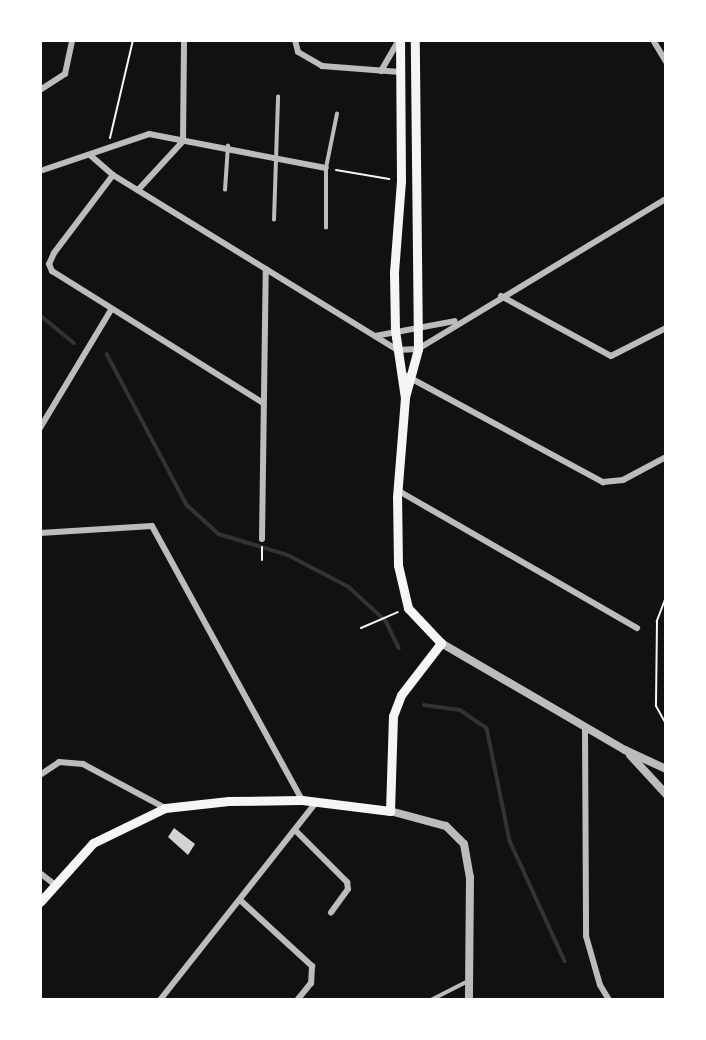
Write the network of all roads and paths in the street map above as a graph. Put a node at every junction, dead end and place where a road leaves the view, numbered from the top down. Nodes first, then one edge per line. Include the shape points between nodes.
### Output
1 (72, 40) edge
2 (133, 40) edge
3 (184, 40) edge
4 (295, 40) edge
5 (400, 40) edge
6 (415, 40) edge
7 (653, 40) edge
8 (666, 62) edge
9 (379, 72) junction
10 (400, 72) junction
11 (40, 90) edge
12 (278, 97) dead end
13 (337, 114) dead end
14 (183, 142) junction
15 (228, 146) junction
16 (107, 150) junction
17 (90, 155) junction
18 (275, 158) junction
19 (326, 168) junction
20 (40, 171) edge
21 (113, 176) junction
22 (401, 181) junction
23 (138, 190) junction
24 (225, 190) dead end
25 (666, 199) edge
26 (274, 220) dead end
27 (326, 229) dead end
28 (267, 269) junction
29 (501, 296) junction
30 (111, 310) junction
31 (459, 320) junction
32 (666, 328) edge
33 (415, 329) junction
34 (395, 330) junction
35 (375, 336) junction
36 (418, 349) junction
37 (397, 350) junction
38 (401, 373) junction
39 (412, 375) junction
40 (405, 398) junction
41 (263, 403) junction
42 (40, 428) edge
43 (666, 457) edge
44 (397, 489) junction
45 (40, 533) edge
46 (262, 539) dead end
47 (666, 597) edge
48 (393, 614) dead end
49 (360, 628) dead end
50 (638, 628) dead end
51 (440, 643) junction
52 (666, 724) edge
53 (585, 728) junction
54 (625, 750) junction
55 (666, 769) edge
56 (40, 775) edge
57 (666, 794) edge
58 (302, 800) junction
59 (317, 801) junction
60 (164, 808) junction
61 (390, 811) junction
62 (296, 830) junction
63 (40, 873) edge
64 (54, 884) junction
65 (240, 900) junction
66 (40, 902) edge
67 (331, 912) dead end
68 (466, 983) junction
69 (160, 1000) edge
70 (297, 1000) edge
71 (431, 1000) edge
72 (469, 1000) edge
73 (609, 1000) edge

1 - 11 street via 65,74
2 - 16 path
3 - 14 street
4 - 9 street via 298,52 323,66
5 - 9 street via 392,59
5 - 10 main road
6 - 33 main road
7 - 8 street
9 - 10 street
10 - 22 main road
12 - 18 lane
13 - 19 lane
14 - 15 street
14 - 16 street via 149,134
14 - 23 street
15 - 18 street
15 - 24 lane
16 - 17 street
17 - 20 street
17 - 21 street
18 - 19 street
18 - 26 lane
19 - 22 path
19 - 27 lane
21 - 23 street
21 - 30 street via 49,264 57,277
22 - 34 main road via 395,238
23 - 28 street
25 - 29 street
28 - 35 street
28 - 41 street
29 - 31 street
29 - 32 street via 611,356
30 - 41 street
30 - 42 street
31 - 33 street
31 - 36 street
33 - 34 street
33 - 36 main road
34 - 35 street
34 - 37 main road
35 - 37 street
36 - 37 street
36 - 39 main road
37 - 38 main road
38 - 39 street
38 - 40 main road
39 - 40 main road
39 - 43 street via 603,482 623,480
40 - 44 main road
41 - 46 street
44 - 50 street
44 - 51 main road via 402,590 414,618
45 - 58 street via 152,526
47 - 52 path via 657,621 656,706
48 - 49 path
51 - 53 street
51 - 61 main road via 401,695 393,716
53 - 54 street
53 - 73 street via 586,936
54 - 55 street
54 - 57 street
56 - 60 street via 59,762 83,764
58 - 59 main road
58 - 60 main road
59 - 61 main road
59 - 62 street
60 - 64 main road via 107,833
61 - 68 street via 446,826 464,844 470,877
62 - 65 street
62 - 67 street via 347,882 348,890
63 - 64 street
64 - 66 main road
65 - 69 street
65 - 70 street via 312,966 311,984
68 - 71 lane
68 - 72 street

